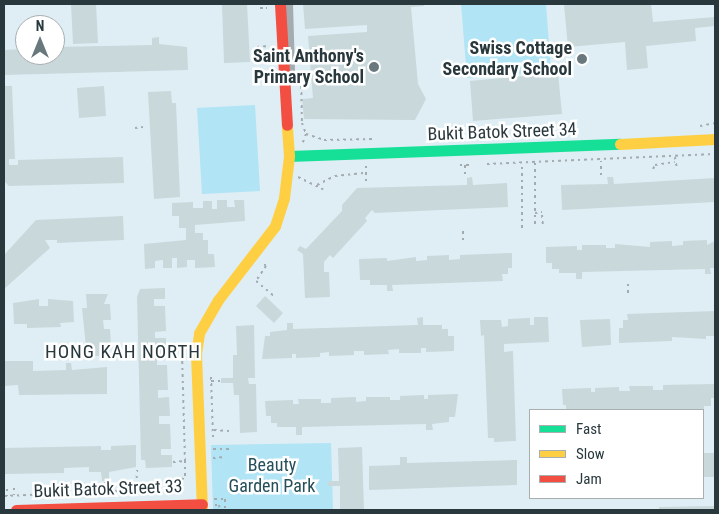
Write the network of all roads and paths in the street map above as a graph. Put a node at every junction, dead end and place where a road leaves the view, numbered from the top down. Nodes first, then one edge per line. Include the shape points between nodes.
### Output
1 (288, 4) edge
2 (276, 6) edge
3 (260, 8) dead end
4 (273, 46) dead end
5 (257, 47) dead end
6 (301, 68) dead end
7 (287, 97) junction
8 (143, 127) dead end
9 (135, 128) dead end
10 (306, 134) junction
11 (382, 139) dead end
12 (715, 139) edge
13 (715, 154) edge
14 (289, 156) junction
15 (303, 156) junction
16 (601, 160) junction
17 (535, 163) junction
18 (487, 164) dead end
19 (522, 164) junction
20 (465, 165) dead end
21 (653, 169) dead end
22 (677, 169) dead end
23 (366, 173) dead end
24 (297, 176) junction
25 (601, 176) dead end
26 (465, 177) dead end
27 (296, 183) dead end
28 (317, 185) junction
29 (323, 189) dead end
30 (535, 213) junction
31 (543, 227) dead end
32 (522, 228) dead end
33 (535, 228) dead end
34 (463, 230) dead end
35 (463, 243) dead end
36 (267, 256) dead end
37 (263, 262) junction
38 (257, 268) dead end
39 (628, 284) dead end
40 (628, 293) dead end
41 (275, 297) dead end
42 (211, 373) dead end
43 (211, 381) junction
44 (220, 381) dead end
45 (214, 430) junction
46 (230, 430) dead end
47 (233, 448) dead end
48 (211, 449) junction
49 (225, 457) dead end
50 (209, 458) dead end
51 (213, 458) dead end
52 (185, 461) dead end
53 (173, 462) dead end
54 (136, 470) dead end
55 (105, 482) dead end
56 (14, 488) dead end
57 (7, 489) dead end
58 (136, 491) dead end
59 (105, 492) dead end
60 (60, 494) dead end
61 (14, 495) junction
62 (5, 496) edge
63 (215, 499) dead end
64 (219, 499) junction
65 (219, 504) dead end
66 (202, 507) edge
67 (16, 510) edge
68 (226, 510) edge

1 - 7 street via 291,78
2 - 3 path
2 - 7 street
4 - 5 path
6 - 10 path via 302,123
7 - 14 street
8 - 9 path
10 - 11 path via 324,140
10 - 15 path
12 - 15 street, Bukit Batok Street 34
13 - 16 path
14 - 15 street, Bukit Batok Street 34
14 - 66 street via 284,198 275,226 218,300 199,333 196,353
15 - 24 path via 304,170
16 - 17 path
16 - 25 path
17 - 19 path
17 - 30 path
18 - 19 path
19 - 32 path
20 - 26 path
21 - 22 path via 655,165 676,162
23 - 28 path via 335,176
24 - 27 path
24 - 28 path
28 - 29 path
30 - 31 path via 542,214
30 - 33 path
34 - 35 path
36 - 37 path
37 - 38 path
37 - 41 path via 266,266 256,281
39 - 40 path
42 - 43 path
43 - 44 path
43 - 45 path
45 - 46 path
45 - 48 path
47 - 48 path
48 - 50 path
49 - 51 path
52 - 53 path
54 - 58 path
55 - 59 path
56 - 61 path
57 - 62 path
60 - 61 path
61 - 62 path
63 - 64 path
64 - 65 path
64 - 68 path via 225,499
66 - 67 street, Bukit Batok Street 33

